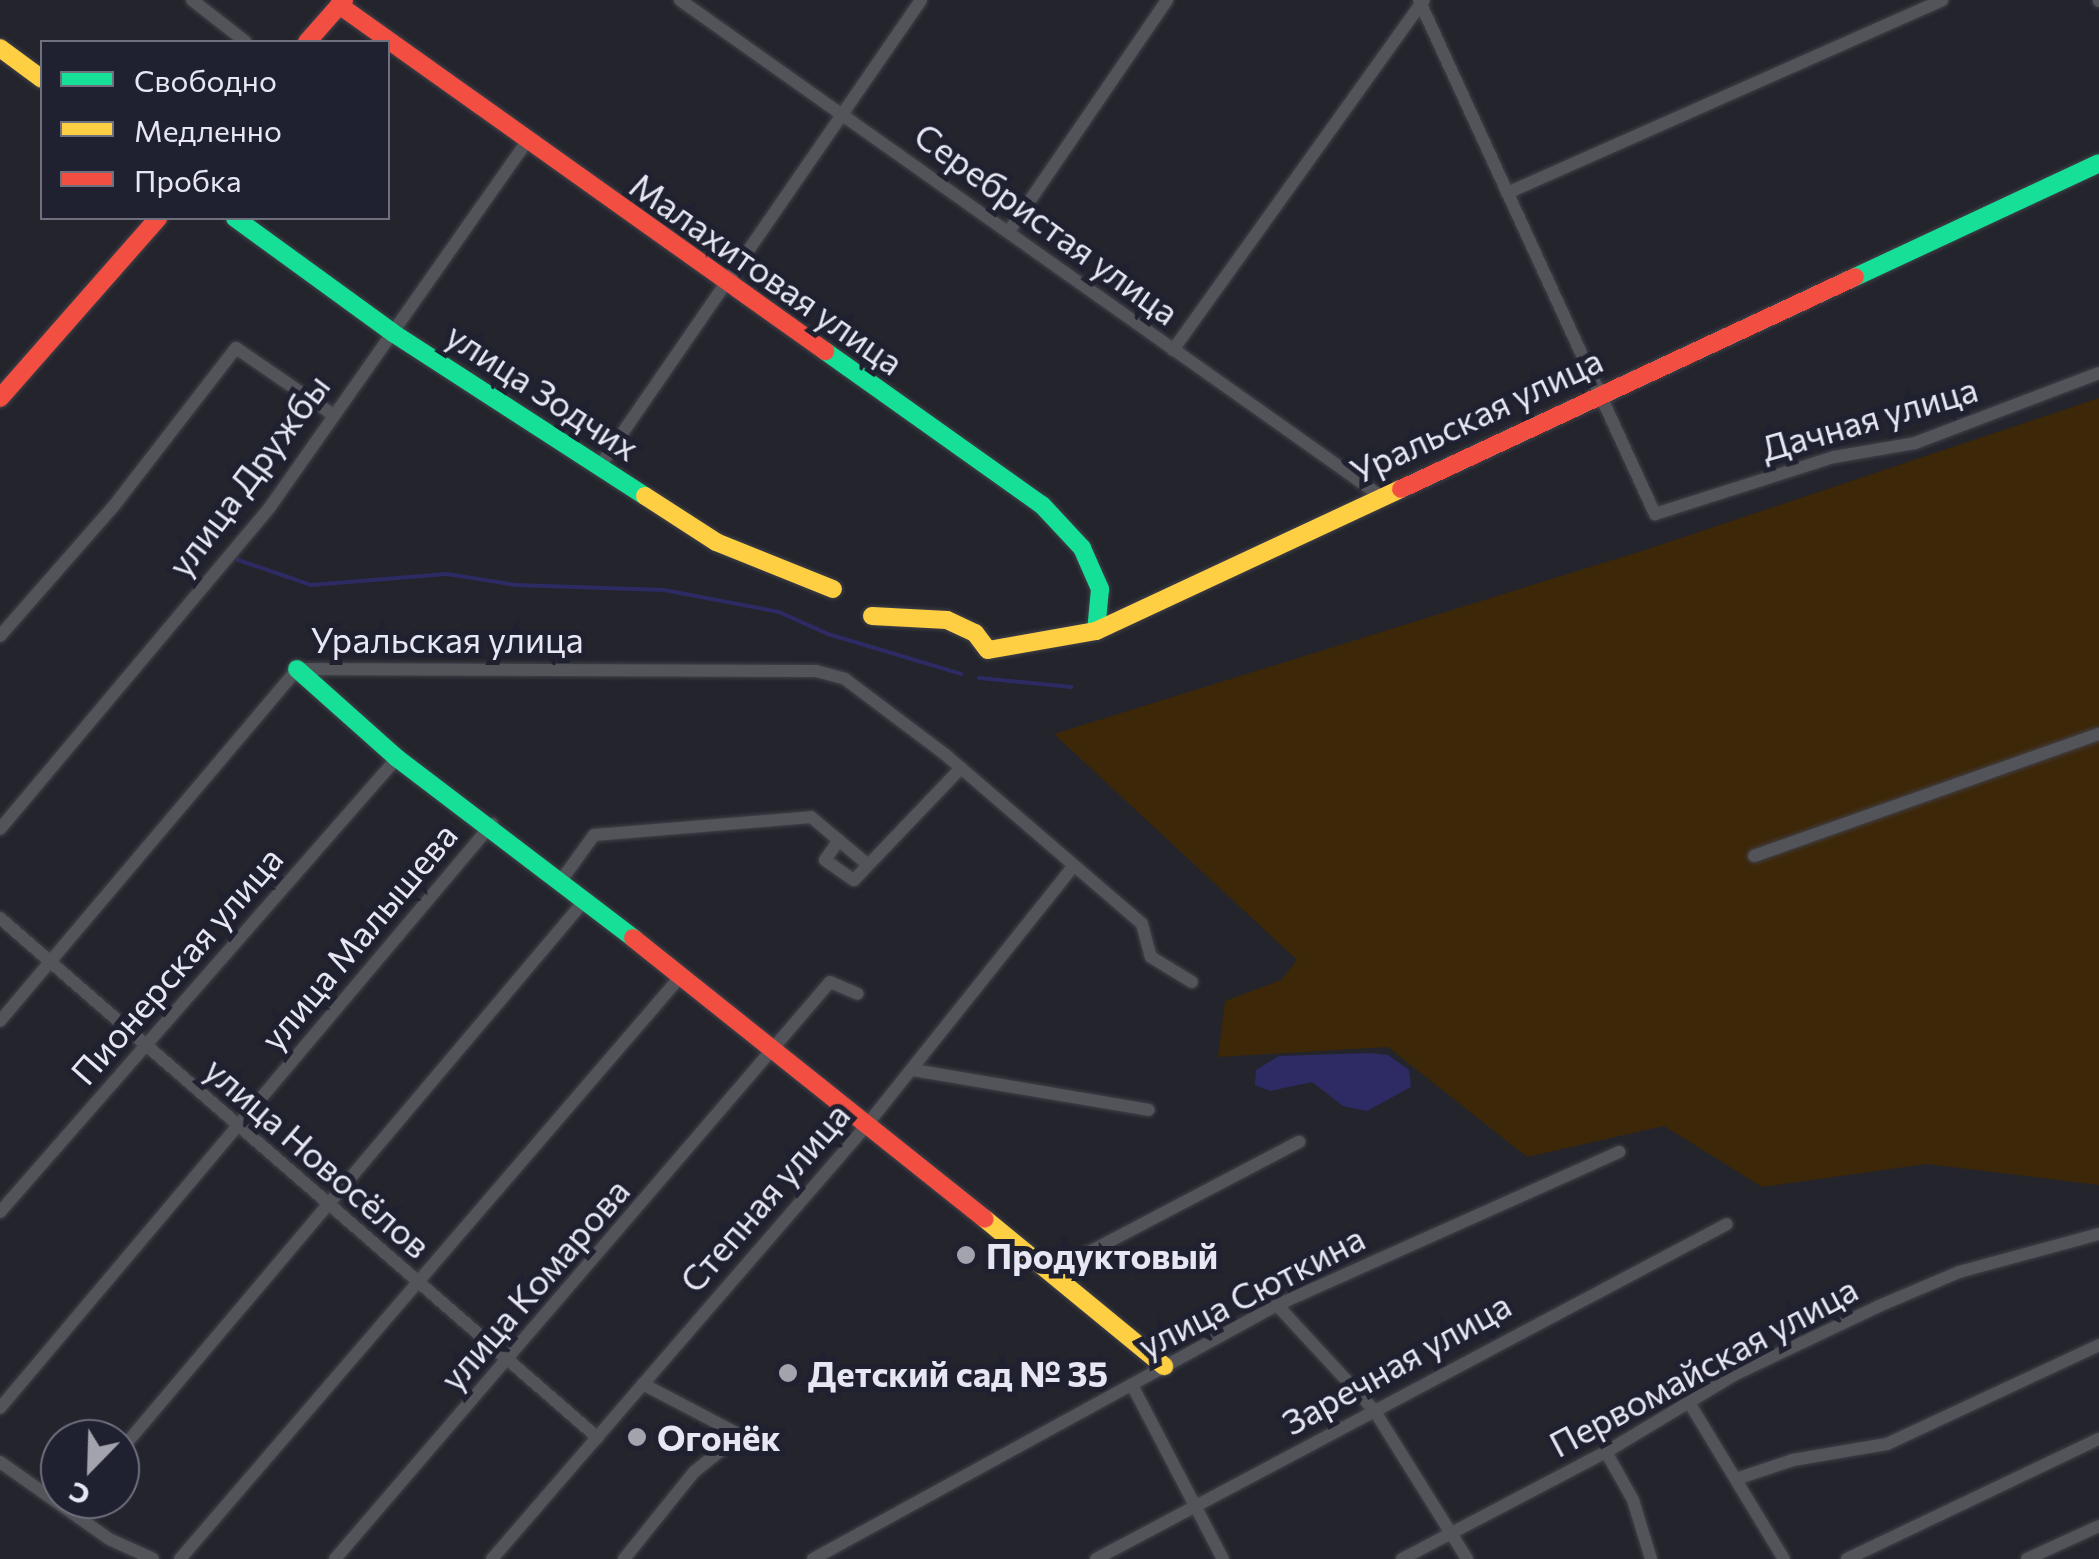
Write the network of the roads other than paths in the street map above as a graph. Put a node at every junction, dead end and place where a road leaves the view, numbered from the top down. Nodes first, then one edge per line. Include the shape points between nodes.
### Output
1 (192, 0) edge
2 (680, 0) edge
3 (921, 0) edge
4 (1167, 0) edge
5 (1942, 0) edge
6 (1421, 1) edge
7 (342, 3) edge
8 (243, 40) edge
9 (310, 40) edge
10 (0, 48) edge
11 (40, 77) edge
12 (841, 114) junction
13 (526, 143) junction
14 (2099, 162) edge
15 (1507, 193) junction
16 (156, 220) edge
17 (238, 220) edge
18 (1008, 231) junction
19 (724, 284) junction
20 (393, 333) junction
21 (1173, 350) junction
22 (2099, 373) edge
23 (1596, 396) junction
24 (0, 398) edge
25 (332, 414) junction
26 (599, 466) junction
27 (1379, 496) junction
28 (833, 588) dead end
29 (872, 616) dead end
30 (1096, 631) junction
31 (0, 636) edge
32 (297, 669) junction
33 (2099, 734) edge
34 (398, 758) junction
35 (961, 768) junction
36 (492, 824) junction
37 (0, 829) edge
38 (839, 840) junction
39 (1754, 856) dead end
40 (867, 864) junction
41 (1073, 867) junction
42 (560, 882) junction
43 (585, 900) junction
44 (0, 918) edge
45 (51, 963) junction
46 (681, 976) junction
47 (1192, 982) dead end
48 (858, 994) dead end
49 (0, 1021) edge
50 (146, 1045) junction
51 (777, 1048) junction
52 (912, 1070) junction
53 (1149, 1110) dead end
54 (236, 1126) junction
55 (866, 1126) junction
56 (1299, 1142) dead end
57 (1619, 1152) dead end
58 (327, 1206) junction
59 (0, 1212) edge
60 (1727, 1224) dead end
61 (2099, 1234) edge
62 (1055, 1270) junction
63 (418, 1285) junction
64 (1277, 1305) junction
65 (2099, 1345) edge
66 (507, 1360) junction
67 (1164, 1366) junction
68 (643, 1384) junction
69 (1134, 1387) junction
70 (1690, 1404) junction
71 (0, 1408) edge
72 (1374, 1410) junction
73 (140, 1427) edge
74 (598, 1438) junction
75 (2099, 1439) edge
76 (1606, 1452) junction
77 (0, 1462) edge
78 (1738, 1478) junction
79 (40, 1490) edge
80 (1194, 1506) junction
81 (83, 1519) edge
82 (2099, 1526) edge
83 (1452, 1533) junction
84 (153, 1559) edge
85 (180, 1559) edge
86 (336, 1559) edge
87 (492, 1559) edge
88 (624, 1559) edge
89 (813, 1559) edge
90 (1096, 1559) edge
91 (1223, 1559) edge
92 (1402, 1559) edge
93 (1467, 1559) edge
94 (1651, 1559) edge
95 (1784, 1559) edge
96 (1847, 1559) edge
97 (2026, 1559) edge

1 - 8 street
2 - 12 street, Серебристая улица
3 - 12 street
4 - 18 street
5 - 15 street
6 - 15 street
6 - 21 street
7 - 9 street
7 - 13 street, Малахитовая улица
10 - 11 street
12 - 18 street, Серебристая улица
12 - 19 street
13 - 19 street, Малахитовая улица
13 - 20 street, улица Дружбы
14 - 23 street, Уральская улица
15 - 23 street
16 - 24 street
17 - 20 street, улица Зодчих
18 - 21 street, Серебристая улица
19 - 26 street
19 - 30 street, Малахитовая улица via 1042,505 1082,548 1100,589
20 - 25 street, улица Дружбы
20 - 26 street, улица Зодчих
21 - 27 street, Серебристая улица
22 - 23 street, Дачная улица via 1915,442 1834,457 1654,514
23 - 27 street, Уральская улица
25 - 31 street via 236,348 113,507
25 - 37 street, улица Дружбы via 270,507
26 - 28 street, улица Зодчих via 716,542
27 - 30 street, Уральская улица
29 - 30 street, Уральская улица via 946,620 974,633 988,650
32 - 34 street
32 - 35 street, Уральская улица via 816,672 845,679
32 - 45 street, Уральская улица
33 - 39 street
34 - 36 street
34 - 50 street, Пионерская улица
35 - 40 street
35 - 41 street
36 - 42 street
36 - 54 street, улица Малышева
38 - 40 street
38 - 40 street via 825,860 854,880
38 - 42 street via 811,817 594,836
41 - 47 street via 1142,924 1151,957
41 - 52 street, Степная улица
42 - 43 street
43 - 46 street
43 - 58 street
44 - 45 street, улица Новосёлов
45 - 49 street, Уральская улица
45 - 50 street, улица Новосёлов
46 - 51 street
46 - 63 street
48 - 51 street, улица Комарова via 830,982
50 - 54 street, улица Новосёлов
50 - 59 street, Пионерская улица
51 - 55 street
51 - 66 street, улица Комарова
52 - 53 street
52 - 55 street, Степная улица
54 - 58 street, улица Новосёлов
54 - 71 street, улица Малышева
55 - 62 street
55 - 68 street, Степная улица
56 - 62 street
57 - 64 street, улица Сюткина
58 - 63 street, улица Новосёлов
58 - 73 street
60 - 72 street, Заречная улица
61 - 70 street, Первомайская улица via 1911,1292 1736,1374
62 - 67 street
63 - 66 street, улица Новосёлов
63 - 85 street
64 - 67 street, улица Сюткина
64 - 72 street
65 - 78 street via 1888,1444 1794,1460
66 - 74 street, улица Новосёлов
66 - 86 street, улица Комарова
67 - 69 street, улица Сюткина
68 - 74 street, Степная улица
68 - 88 street via 740,1436 694,1472
69 - 80 street
69 - 89 street, улица Сюткина
70 - 76 street, Первомайская улица
70 - 78 street
72 - 80 street, Заречная улица
72 - 83 street
74 - 87 street, Степная улица
75 - 96 street
76 - 83 street, Первомайская улица
76 - 94 street via 1632,1500
77 - 79 street
78 - 95 street
80 - 90 street, Заречная улица
80 - 91 street
81 - 84 street
82 - 97 street
83 - 92 street, Первомайская улица
83 - 93 street

